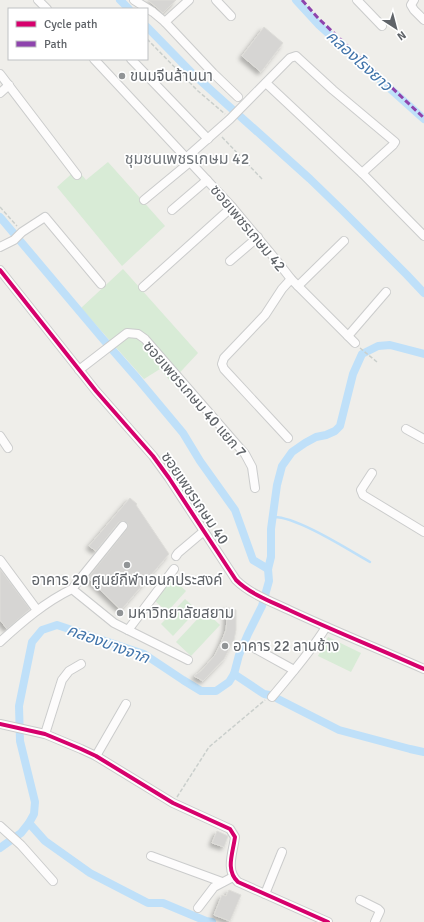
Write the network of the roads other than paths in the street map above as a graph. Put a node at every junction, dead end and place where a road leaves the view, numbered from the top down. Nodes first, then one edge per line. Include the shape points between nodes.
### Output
1 (38, 0) edge
2 (134, 0) edge
3 (189, 0) edge
4 (216, 0) edge
5 (357, 0) edge
6 (414, 0) edge
7 (46, 8) edge
8 (147, 8) edge
9 (148, 9) edge
10 (232, 16) dead end
11 (424, 20) edge
12 (165, 22) junction
13 (382, 26) dead end
14 (95, 60) edge
15 (132, 60) edge
16 (0, 74) edge
17 (266, 83) junction
18 (9, 85) junction
19 (0, 92) edge
20 (238, 97) dead end
21 (208, 140) junction
22 (189, 160) junction
23 (362, 173) junction
24 (77, 175) dead end
25 (208, 180) junction
26 (144, 200) dead end
27 (232, 207) junction
28 (172, 210) dead end
29 (424, 236) edge
30 (258, 237) junction
31 (344, 241) dead end
32 (0, 247) edge
33 (230, 261) dead end
34 (0, 270) edge
35 (291, 280) junction
36 (101, 284) dead end
37 (298, 286) junction
38 (143, 287) dead end
39 (386, 292) dead end
40 (348, 336) junction
41 (355, 343) road end
42 (79, 370) junction
43 (406, 429) dead end
44 (288, 438) dead end
45 (1, 439) edge
46 (424, 439) edge
47 (8, 448) dead end
48 (372, 473) dead end
49 (255, 488) dead end
50 (123, 526) dead end
51 (204, 531) junction
52 (424, 532) edge
53 (176, 556) dead end
54 (0, 560) edge
55 (174, 569) dead end
56 (72, 589) junction
57 (37, 610) junction
58 (326, 627) junction
59 (128, 630) junction
60 (0, 642) edge
61 (256, 649) dead end
62 (188, 660) dead end
63 (81, 664) dead end
64 (424, 669) edge
65 (294, 670) junction
66 (272, 697) road end
67 (126, 704) dead end
68 (2, 724) edge
69 (44, 734) junction
70 (96, 756) junction
71 (0, 826) edge
72 (282, 852) dead end
73 (151, 856) dead end
74 (233, 877) junction
75 (53, 881) dead end
76 (222, 882) junction
77 (265, 894) junction
78 (360, 900) dead end
79 (198, 908) dead end
80 (328, 922) edge
81 (375, 922) edge

1 - 7 street
2 - 8 street
3 - 12 street
4 - 10 street
5 - 13 street
6 - 11 street via 411,5
9 - 12 street
12 - 20 street
14 - 22 street, ซอยเพชรเกษม 42
15 - 21 street
16 - 18 street
17 - 21 street
17 - 23 street
17 - 23 street via 290,58 296,56 394,140 393,145
18 - 19 street
18 - 24 street
21 - 22 street
22 - 25 street, ซอยเพชรเกษม 42
22 - 26 street
23 - 29 street
25 - 27 street, ซอยเพชรเกษม 42
25 - 28 street
27 - 30 street, ซอยเพชรเกษม 42
27 - 38 street
30 - 33 street
30 - 35 street, ซอยเพชรเกษม 42
31 - 37 street
32 - 36 street via 45,217
34 - 42 street, ซอยเพชรเกษม 40
35 - 37 street, ซอยเพชรเกษม 42
35 - 44 street via 265,315 224,358 222,364
37 - 40 street, ซอยเพชรเกษม 42
39 - 40 street
40 - 41 street, ซอยเพชรเกษม 42
42 - 49 street, ซอยเพชรเกษม 40 แยก 7 via 128,333 138,334 245,454 252,467
42 - 51 street, ซอยเพชรเกษม 40 via 153,456
43 - 46 street
45 - 47 street
48 - 52 street via 361,490 363,496
50 - 56 street
51 - 53 street
51 - 58 street, ซอยเพชรเกษม 40 via 236,580 242,585
54 - 57 street
55 - 59 street
56 - 57 street
56 - 59 street via 114,623
57 - 60 street
58 - 64 street, ซอยเพชรเกษม 40
58 - 65 street
59 - 62 street
61 - 65 street
63 - 69 street via 69,671 62,680
65 - 66 street
67 - 70 street
68 - 69 street
69 - 70 street
70 - 74 street via 173,803 234,832 236,837 230,869
71 - 75 street
72 - 77 street
73 - 76 street
74 - 76 street
74 - 77 street via 238,882
76 - 79 street via 214,887
77 - 80 street
78 - 81 street via 378,908 380,911

